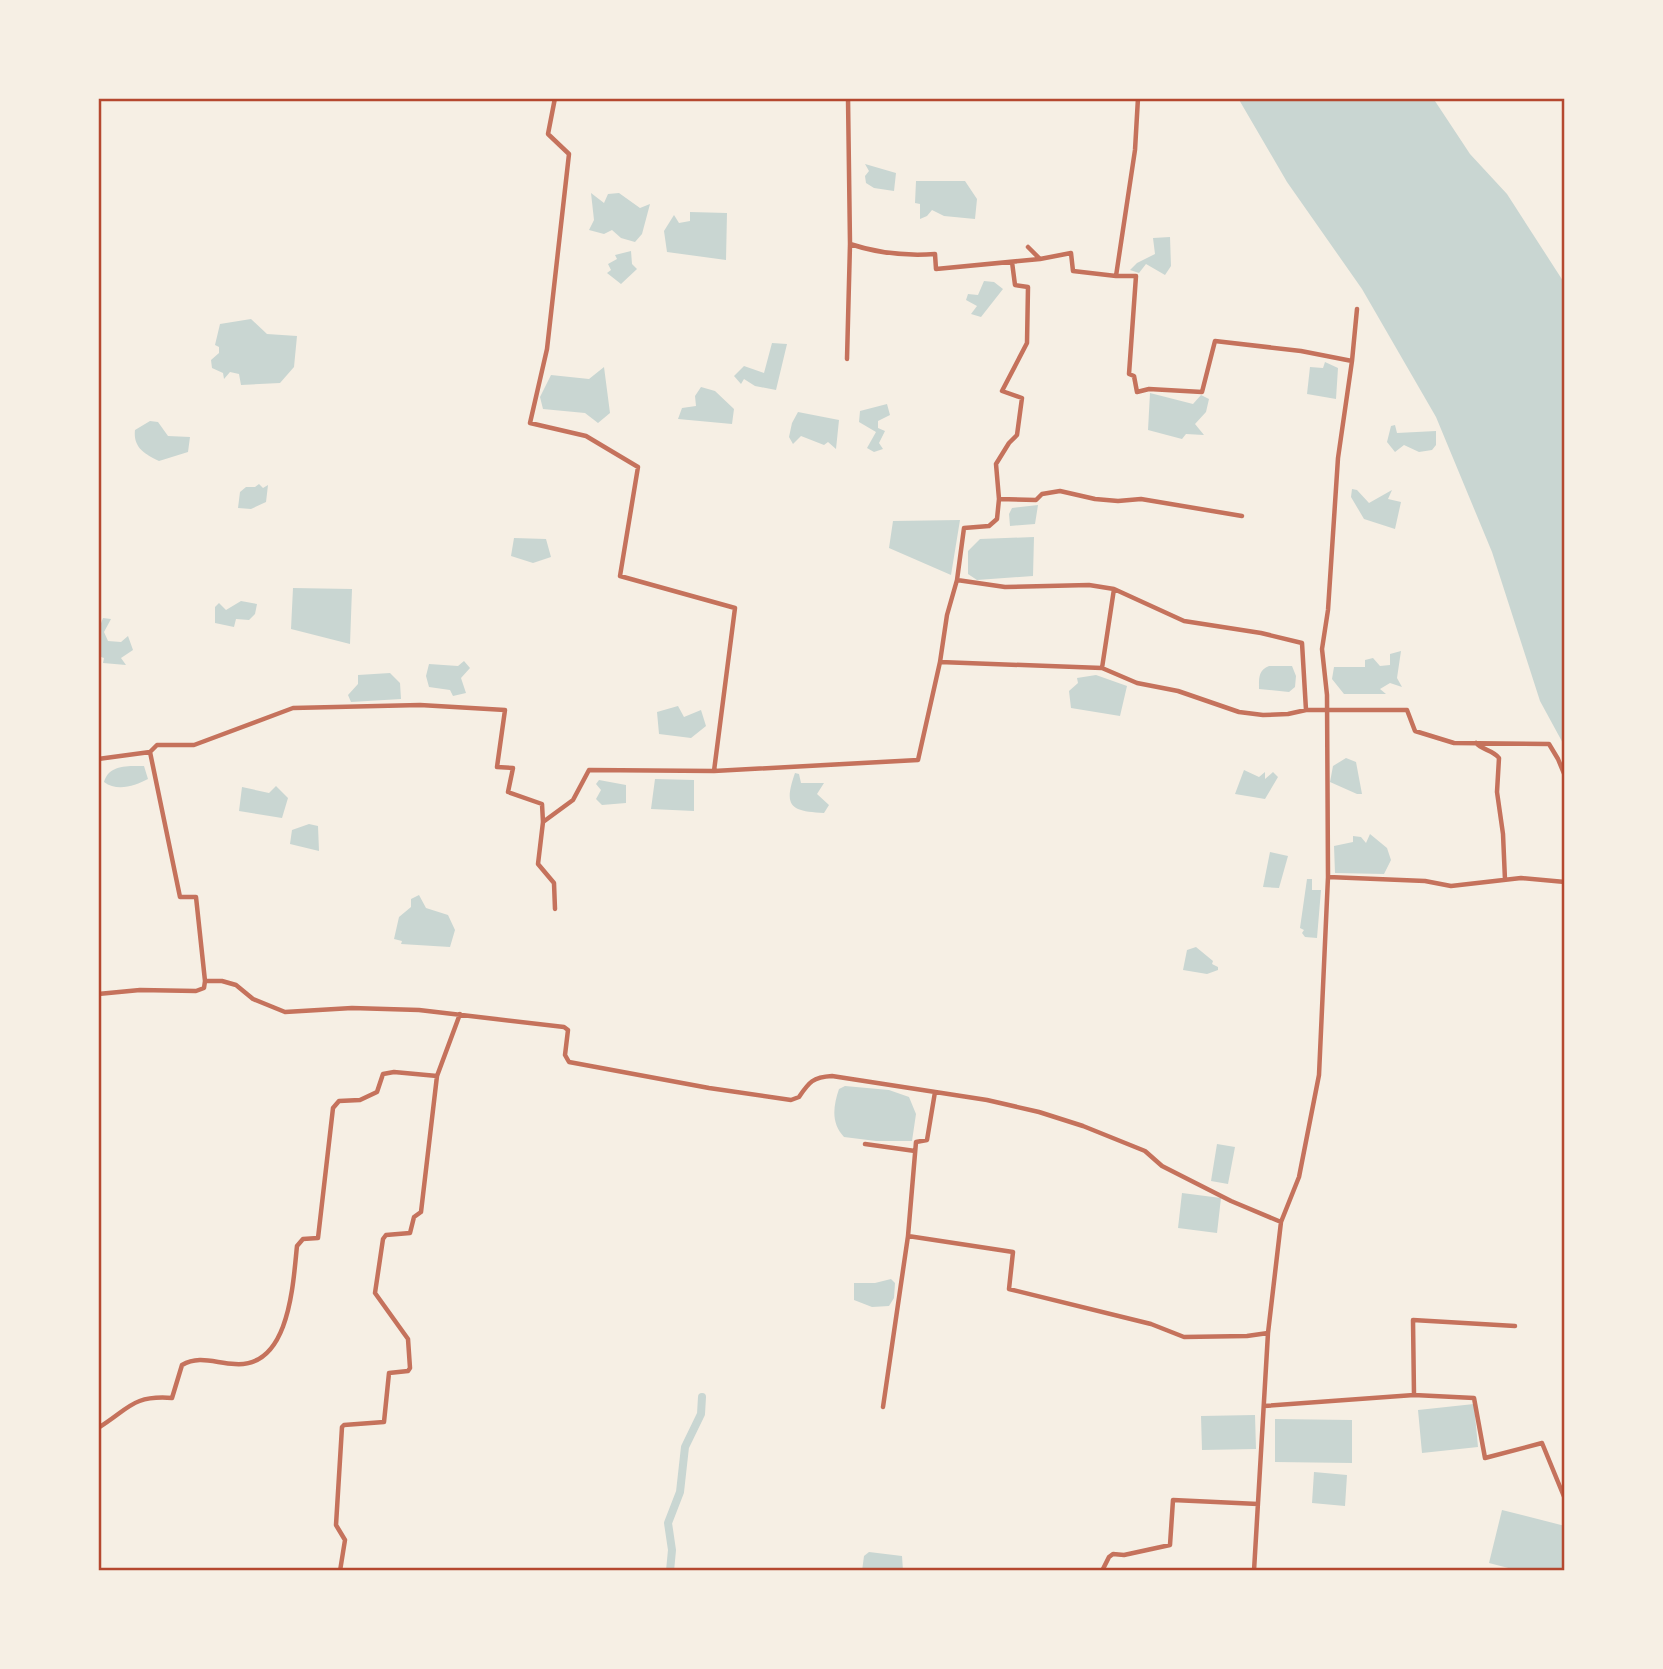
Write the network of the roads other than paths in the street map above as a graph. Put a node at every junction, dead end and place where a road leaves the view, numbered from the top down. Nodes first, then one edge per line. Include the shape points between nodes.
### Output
1 (555, 98) edge
2 (848, 98) edge
3 (1138, 98) edge
4 (850, 244) junction
5 (1028, 247) dead end
6 (1040, 260) junction
7 (1012, 262) junction
8 (1116, 276) junction
9 (1357, 309) dead end
10 (847, 359) dead end
11 (1352, 361) junction
12 (999, 499) junction
13 (1242, 516) dead end
14 (957, 580) junction
15 (1114, 589) junction
16 (940, 662) junction
17 (1102, 668) junction
18 (1306, 710) junction
19 (1326, 711) junction
20 (1476, 743) junction
21 (150, 752) junction
22 (98, 759) edge
23 (714, 771) junction
24 (1565, 776) edge
25 (543, 822) junction
26 (1328, 877) junction
27 (1505, 880) junction
28 (1565, 882) edge
29 (555, 909) dead end
30 (205, 981) junction
31 (98, 994) edge
32 (460, 1014) junction
33 (437, 1076) junction
34 (935, 1092) junction
35 (865, 1144) dead end
36 (915, 1151) junction
37 (1281, 1222) junction
38 (908, 1236) junction
39 (1515, 1326) dead end
40 (1268, 1333) junction
41 (1414, 1395) junction
42 (1264, 1406) junction
43 (883, 1407) dead end
44 (98, 1428) edge
45 (1565, 1499) edge
46 (1258, 1504) junction
47 (340, 1571) edge
48 (1102, 1571) edge
49 (1254, 1571) edge

1 - 23 street via 548,134 569,154 547,349 530,424 586,436 638,467 620,576 734,608
2 - 4 street
3 - 8 street
4 - 7 street via 911,256 935,254 936,269
4 - 10 street
5 - 6 street
6 - 7 street
6 - 8 street via 1071,253 1073,271
7 - 12 street via 1015,285 1028,288 1027,343 1002,391 1021,398 1017,435 996,464
8 - 11 street via 1136,276 1129,374 1134,376 1137,392 1202,392 1215,341
9 - 11 street
11 - 19 street via 1338,458 1322,649
12 - 13 street via 1036,500 1042,494 1060,491
12 - 14 street via 997,519 989,526 964,527
14 - 15 street via 1005,587 1089,585
14 - 16 street
15 - 17 street
15 - 18 street via 1184,621 1301,643
16 - 17 street
16 - 23 street via 918,760
17 - 18 street via 1137,683 1178,691 1239,712 1263,715
18 - 19 street
19 - 20 street via 1407,710 1415,731 1454,743
19 - 26 street
20 - 24 street via 1549,744
20 - 27 street via 1499,758 1497,792
21 - 22 street
21 - 25 street via 157,745 194,745 293,708 421,705 505,710 497,766 513,768 508,792 542,804
21 - 30 street via 180,897 195,897
23 - 25 street via 589,770 573,800
25 - 29 street via 538,864 554,883
26 - 27 street via 1451,886
26 - 37 street via 1319,1075 1299,1177
27 - 28 street
30 - 31 street via 204,988 196,991
30 - 32 street via 236,985 253,999 285,1012 352,1008
32 - 33 street
32 - 34 street via 564,1027 568,1032 566,1058 573,1064 709,1088 791,1100 799,1097 809,1080 832,1076
33 - 44 street via 383,1074 377,1092 360,1100 339,1101 333,1108 318,1238 297,1246 289,1311 271,1346 255,1362 237,1365 191,1360 182,1365 172,1398 143,1398
33 - 47 street via 421,1212 414,1217 410,1233 384,1236 375,1293 408,1339 410,1368 389,1373 384,1422 342,1427 336,1525 345,1539
34 - 36 street via 927,1140 916,1142
34 - 37 street via 1039,1112 1083,1126 1145,1151 1161,1166
35 - 36 street
36 - 38 street
37 - 40 street
38 - 40 street via 1013,1252 1009,1289 1151,1324 1184,1337
38 - 43 street
39 - 41 street via 1413,1320
40 - 42 street
41 - 42 street
41 - 45 street via 1474,1398 1485,1458 1542,1443
42 - 46 street
46 - 48 street via 1173,1500 1170,1545 1113,1554
46 - 49 street

